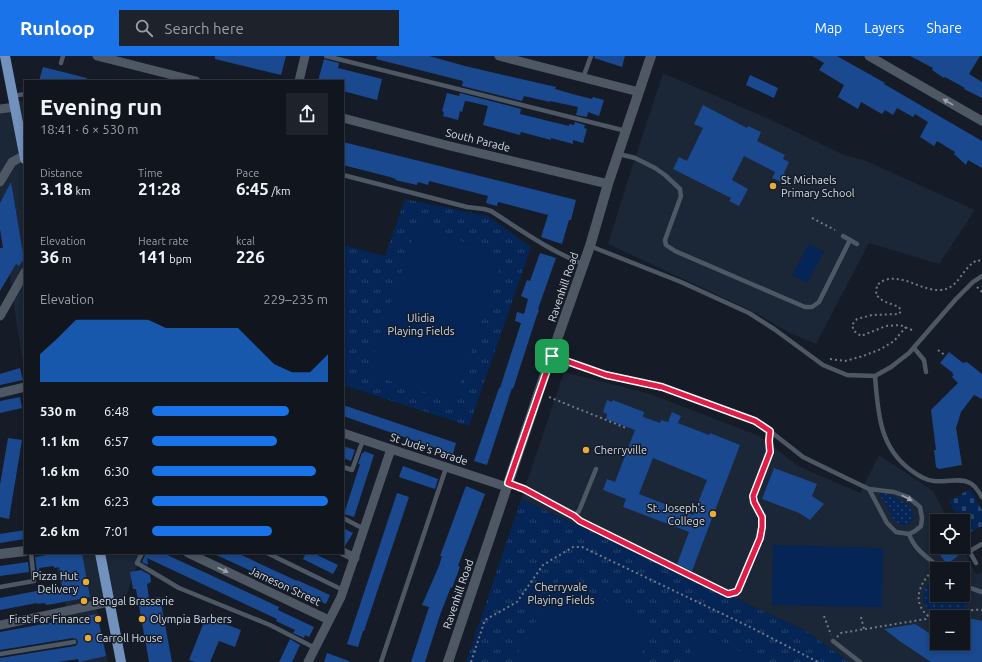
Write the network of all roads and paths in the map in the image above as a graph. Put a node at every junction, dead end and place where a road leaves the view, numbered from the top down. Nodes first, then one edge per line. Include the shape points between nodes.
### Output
1 (5, 56) edge
2 (63, 56) edge
3 (97, 56) edge
4 (305, 56) edge
5 (326, 56) edge
6 (499, 56) edge
7 (591, 56) edge
8 (652, 56) edge
9 (869, 56) edge
10 (61, 63) dead end
11 (583, 78) junction
12 (192, 80) edge
13 (299, 80) edge
14 (639, 92) junction
15 (24, 94) edge
16 (13, 96) junction
17 (15, 107) junction
18 (0, 109) edge
19 (344, 118) edge
20 (982, 121) edge
21 (626, 131) junction
22 (24, 152) edge
23 (619, 154) junction
24 (24, 157) edge
25 (344, 175) edge
26 (0, 182) edge
27 (608, 184) junction
28 (812, 218) dead end
29 (835, 230) dead end
30 (843, 236) dead end
31 (850, 240) junction
32 (857, 244) dead end
33 (590, 246) junction
34 (982, 262) edge
35 (583, 264) junction
36 (24, 274) edge
37 (982, 276) edge
38 (0, 316) edge
39 (906, 327) junction
40 (912, 330) dead end
41 (914, 348) junction
42 (938, 350) dead end
43 (552, 356) junction
44 (946, 356) dead end
45 (828, 359) dead end
46 (926, 372) dead end
47 (875, 376) junction
48 (24, 387) edge
49 (0, 393) edge
50 (549, 397) dead end
51 (626, 428) dead end
52 (770, 431) junction
53 (344, 433) edge
54 (363, 440) junction
55 (391, 450) junction
56 (344, 467) edge
57 (446, 468) junction
58 (596, 469) dead end
59 (508, 485) junction
60 (869, 489) junction
61 (982, 496) edge
62 (574, 516) junction
63 (344, 519) edge
64 (364, 529) junction
65 (909, 534) junction
66 (982, 544) edge
67 (24, 550) edge
68 (970, 551) joint
69 (344, 553) edge
70 (0, 554) edge
71 (31, 554) edge
72 (100, 554) edge
73 (142, 554) edge
74 (190, 554) edge
75 (269, 554) edge
76 (354, 558) junction
77 (932, 562) edge
78 (976, 563) dead end
79 (930, 573) edge
80 (0, 587) edge
81 (970, 588) edge
82 (343, 590) junction
83 (982, 592) edge
84 (109, 602) junction
85 (970, 610) edge
86 (982, 610) edge
87 (824, 616) dead end
88 (928, 616) joint
89 (861, 617) dead end
90 (329, 620) junction
91 (0, 625) edge
92 (864, 629) junction
93 (833, 641) junction
94 (74, 642) dead end
95 (315, 648) junction
96 (0, 654) edge
97 (119, 662) edge
98 (308, 662) edge
99 (381, 662) edge
100 (448, 662) edge
101 (471, 662) edge
102 (818, 662) edge
103 (860, 662) edge

1 - 16 main road
2 - 10 lane
3 - 12 street
4 - 13 street
5 - 21 lane
6 - 11 street
7 - 11 lane
8 - 14 main road, Ravenhill Road
20 -> 9 street
11 - 14 street
14 - 21 main road, Ravenhill Road
15 - 16 lane
16 - 17 main road
17 - 18 street
17 - 22 main road
19 - 27 street, South Parade
21 - 23 main road, Ravenhill Road
23 - 27 main road, Ravenhill Road
23 - 31 lane via 635,158 655,168 680,189 682,196 664,240 666,245 805,307 812,307 819,302
24 - 26 street via 12,162
25 - 35 lane via 491,211 530,236
27 - 33 main road, Ravenhill Road
28 - 29 path
30 - 31 lane
31 - 32 lane
33 - 35 main road, Ravenhill Road
33 - 47 lane via 682,282 749,314 823,365 847,375
34 - 39 path via 978,260 972,264 951,286 940,290 895,279 884,280 877,285 876,295 883,301 900,307 899,314 872,315 857,319 852,325 860,336 886,326
35 - 43 main road, Ravenhill Road
36 - 38 street
37 - 41 lane via 956,299
39 - 40 path
39 - 45 path via 894,341 881,349 845,361
41 - 46 lane via 924,360
41 - 47 lane via 891,367
42 - 44 path
43 - 52 lane via 606,375 662,387 755,421
43 - 59 main road, Ravenhill Road
47 - 61 lane via 882,430 892,452 906,467 923,478 936,482 972,483
48 - 49 street
50 - 51 path
52 - 60 lane via 804,457
52 - 62 lane via 770,452 753,496 762,517 760,538 736,592 728,594
53 - 54 street, St Jude's Parade
54 - 55 street, St Jude's Parade
54 - 56 lane via 352,470
55 - 57 street, St Jude's Parade
55 - 64 street
57 - 59 street, St Jude's Parade
57 - 99 lane
58 - 62 lane via 579,511
59 - 62 lane via 524,489
59 - 100 main road, Ravenhill Road
60 - 65 lane via 887,523 896,532
60 -> 65 lane via 894,492 908,497 920,507 921,526
63 - 64 lane
64 - 76 street
65 - 77 lane via 916,548
66 - 68 lane
67 - 70 main road
68 - 78 lane
69 - 76 street
71 - 80 lane via 34,582
72 - 84 main road
73 - 95 lane via 137,563 179,588 270,625
74 -> 90 street, Jameson Street
75 - 82 lane
76 - 82 street
79 - 88 path via 919,592 920,604
81 - 83 lane
82 - 90 street
84 - 91 street
84 - 97 main road
85 - 86 path
87 - 93 path
88 - 92 path via 926,619
89 - 92 path
90 - 95 street
92 - 93 path via 841,633
93 - 103 lane
94 - 96 lane
95 - 98 street
101 - 102 path via 485,620 517,602 543,565 573,547 582,547

